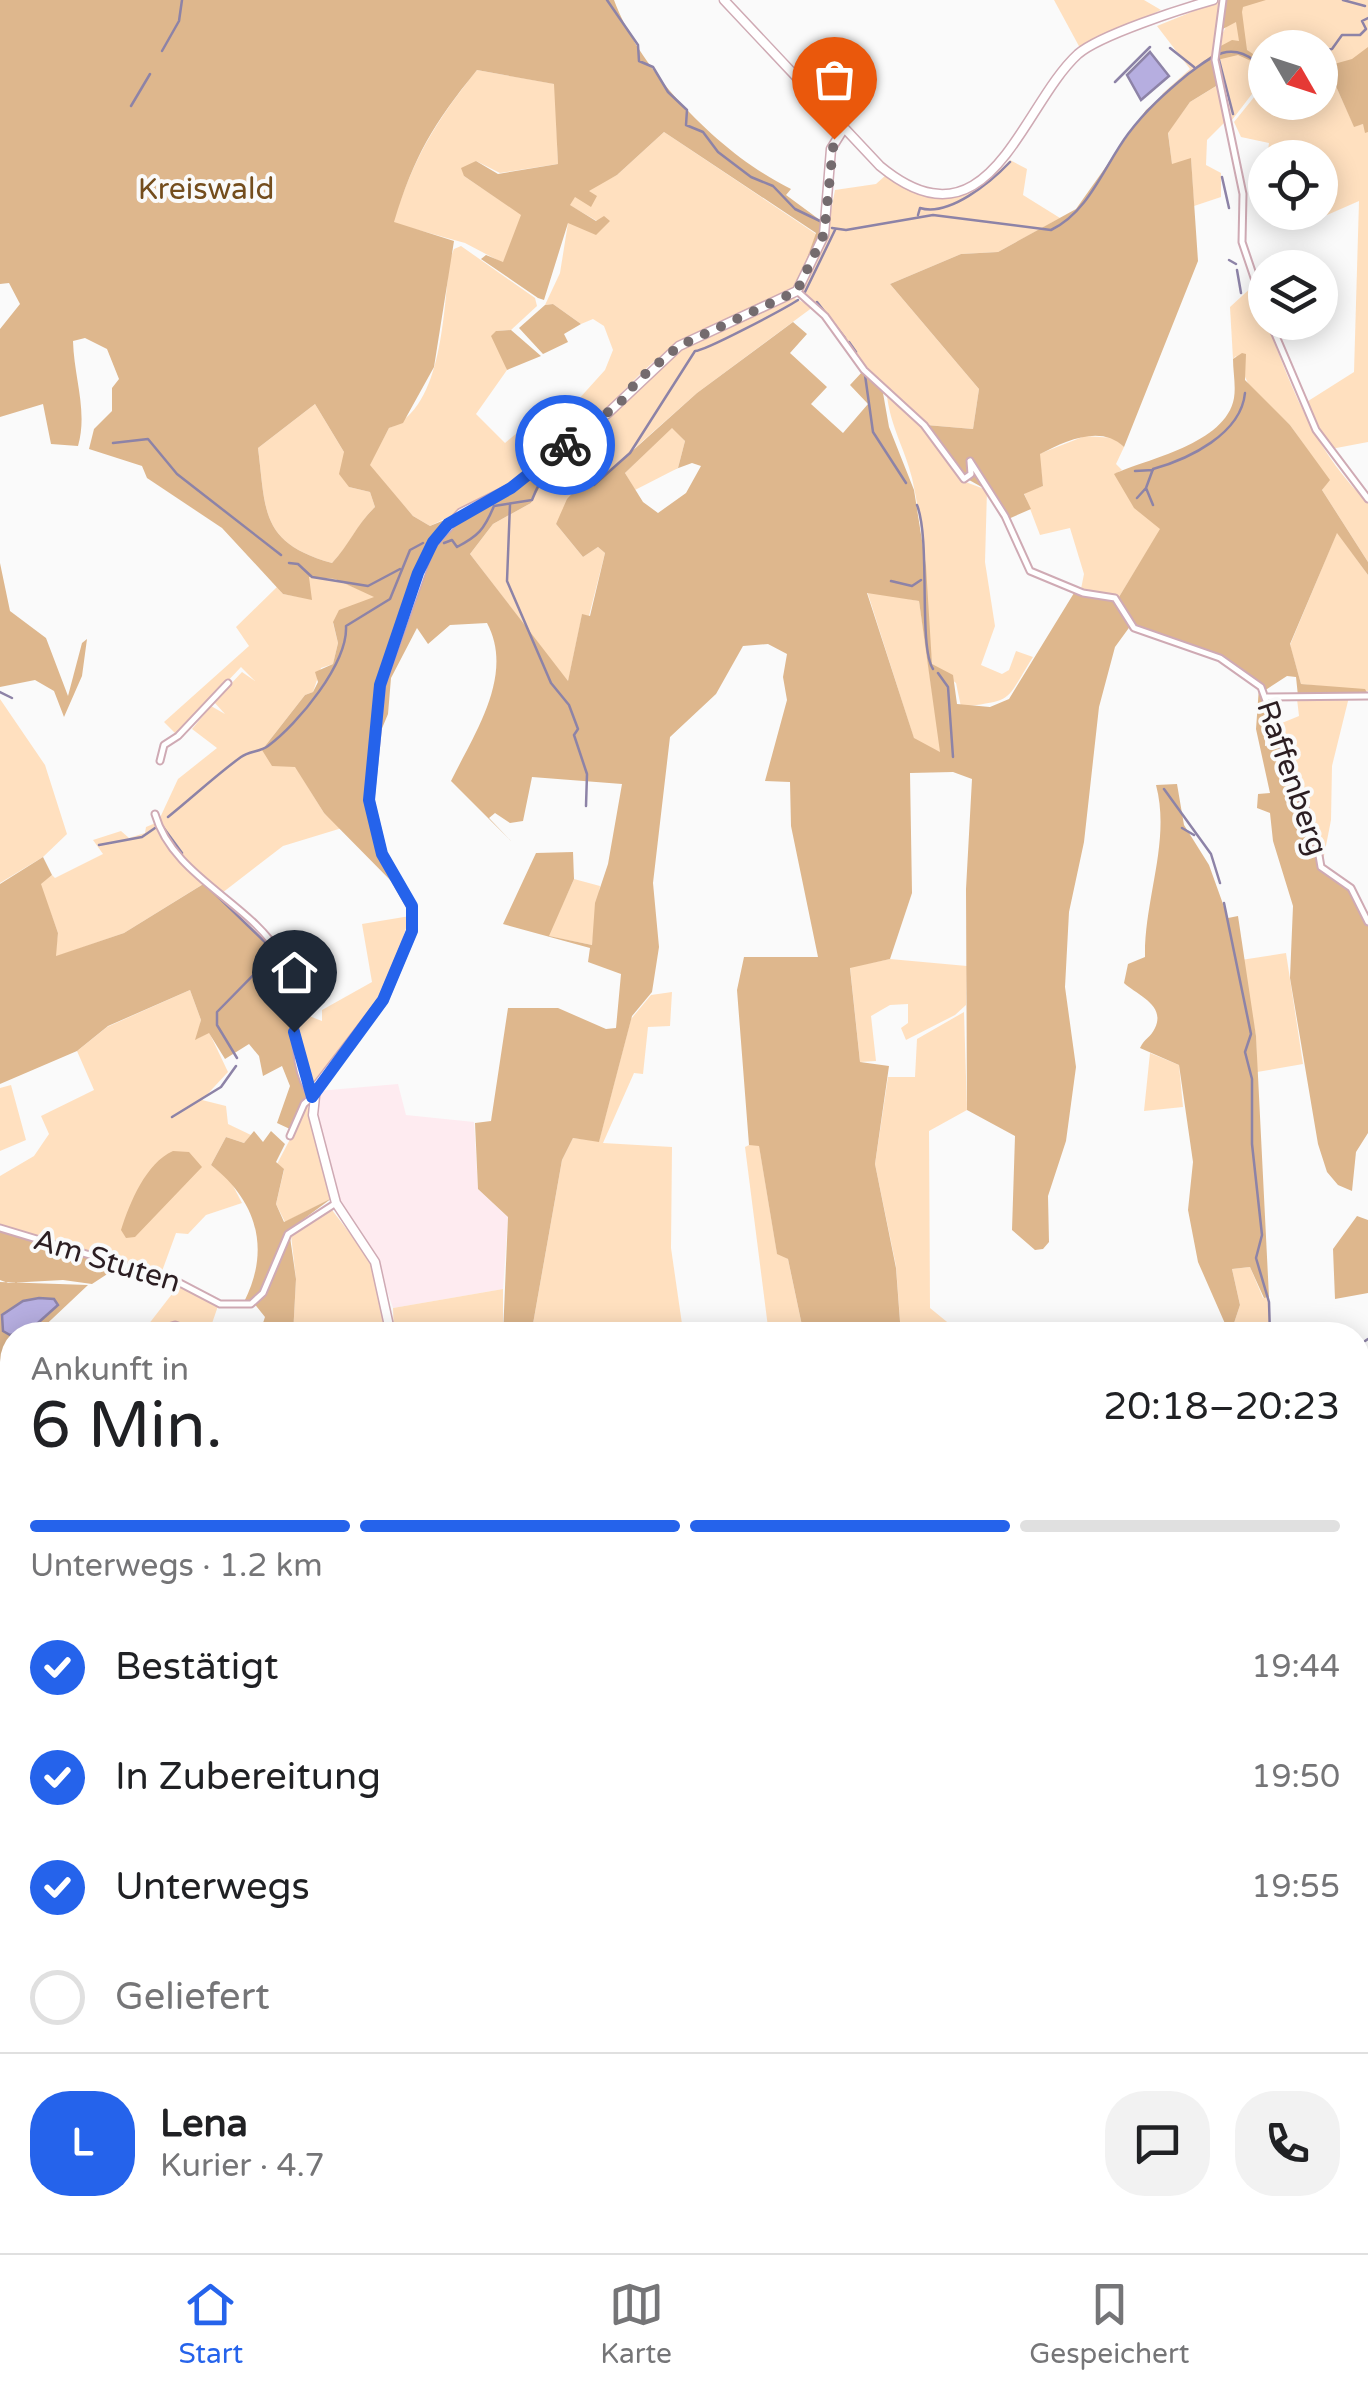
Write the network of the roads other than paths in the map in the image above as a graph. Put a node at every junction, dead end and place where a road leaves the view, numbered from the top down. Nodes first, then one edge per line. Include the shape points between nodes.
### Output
1 (724, 0) edge
2 (1213, 0) edge
3 (1223, 0) edge
4 (844, 128) junction
5 (1248, 260) edge
6 (797, 291) junction
7 (1278, 340) edge
8 (1368, 499) edge
9 (228, 683) dead end
10 (1368, 696) edge
11 (1267, 697) junction
12 (160, 761) dead end
13 (155, 814) dead end
14 (1368, 922) edge
15 (312, 1097) junction
16 (290, 1136) dead end
17 (336, 1203) junction
18 (0, 1228) edge
19 (388, 1322) edge

1 - 4 street
2 - 4 street via 1090,45 1059,77 1006,158 965,187 936,191 902,182
3 - 5 street via 1215,56 1244,194
4 - 6 street via 832,144 824,234
6 - 11 street, Raffenberg via 826,316 864,370 924,426 961,476 970,477 970,461 976,466 1030,571 1116,598 1134,628 1220,658
6 - 15 street via 679,346 608,413 511,488 461,514 433,542 380,685 369,800 382,854 413,906 412,931 389,990
7 - 8 street via 1316,430
9 - 12 street via 164,745
10 - 11 street
11 - 14 street, Raffenberg via 1321,867 1351,888
13 - 15 street via 174,851 276,948 296,993 294,1032
15 - 16 street
15 - 17 street
17 - 18 street, Am Stuten via 288,1234 266,1289 252,1304 220,1304 176,1281
17 - 19 street via 378,1270

